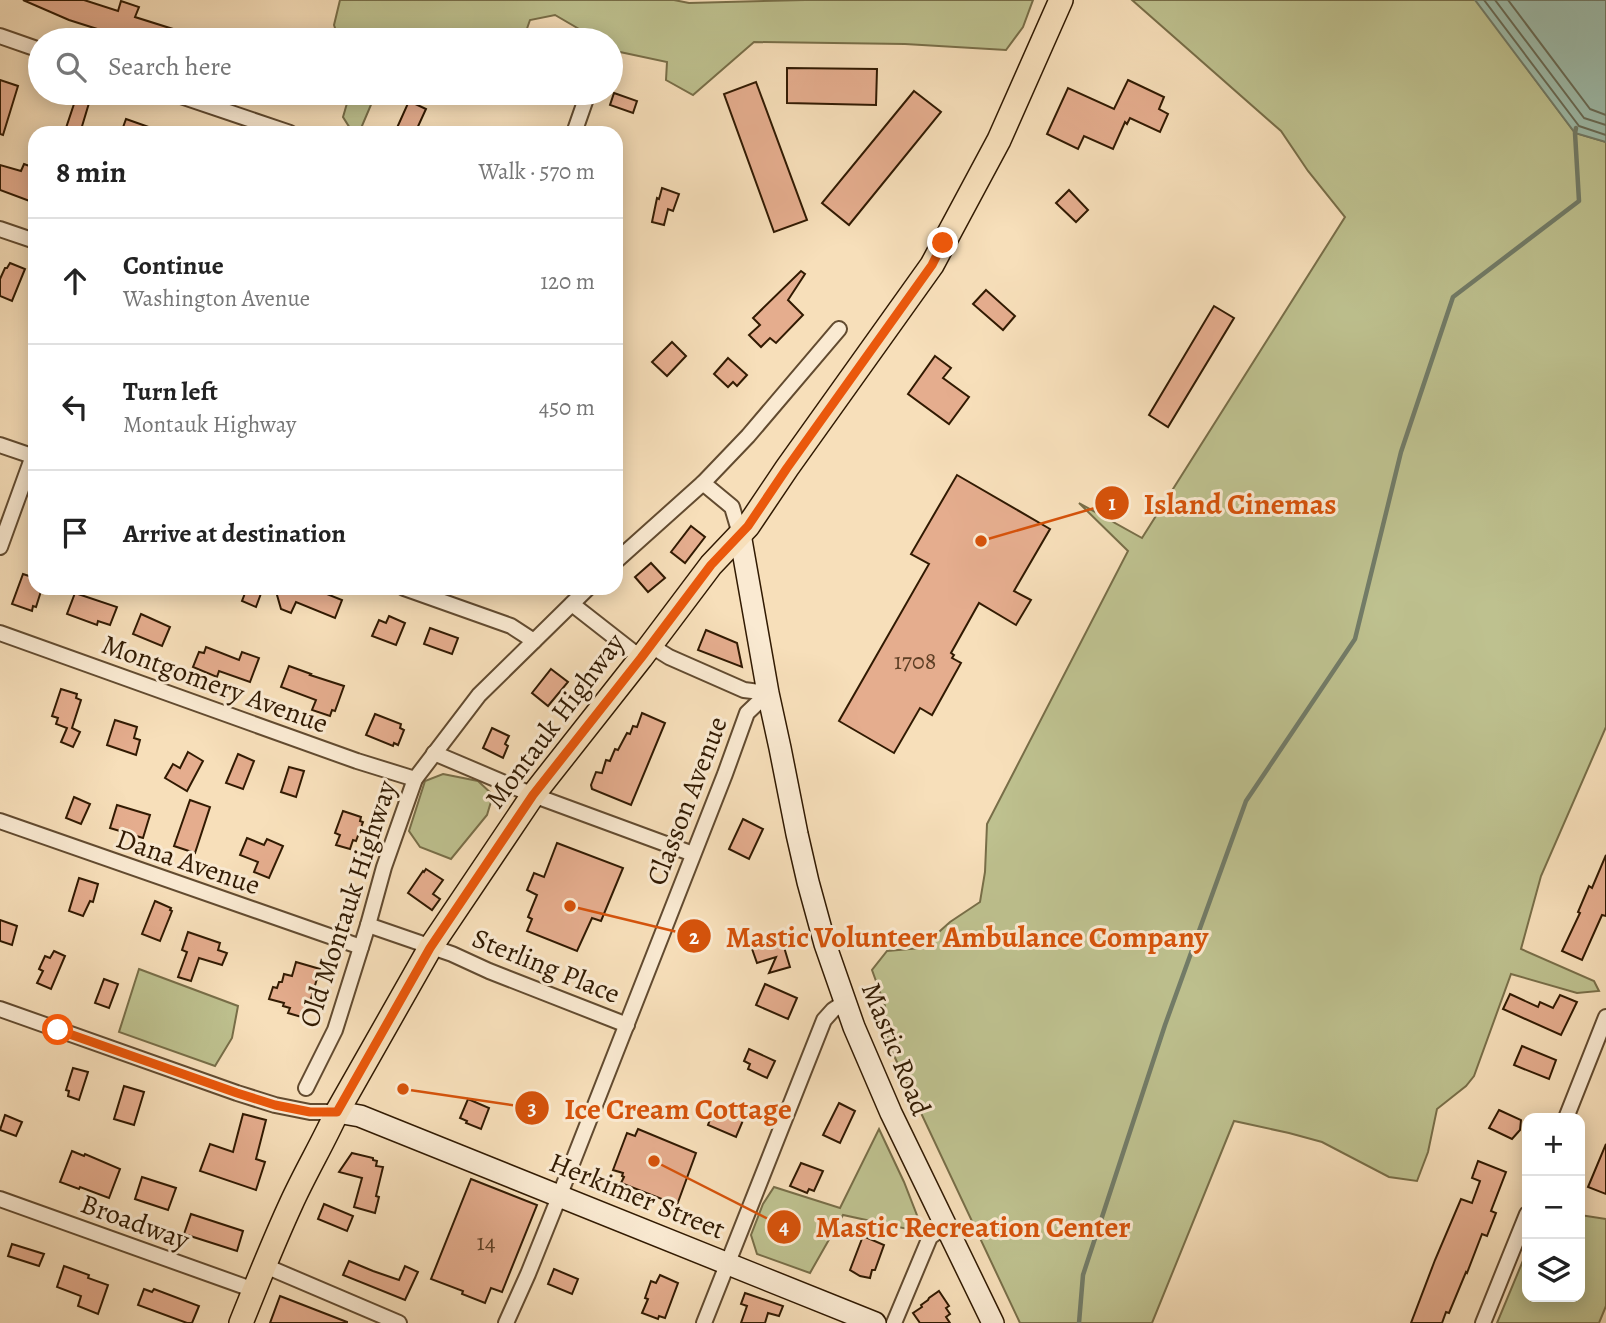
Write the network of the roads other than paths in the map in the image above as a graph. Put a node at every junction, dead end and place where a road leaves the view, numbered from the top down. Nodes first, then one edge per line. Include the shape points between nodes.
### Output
1 (1061, 0) edge
2 (0, 37) edge
3 (28, 46) edge
4 (207, 105) edge
5 (584, 105) edge
6 (269, 126) edge
7 (576, 126) edge
8 (0, 229) edge
9 (28, 239) edge
10 (839, 329) dead end
11 (0, 445) edge
12 (28, 455) edge
13 (28, 473) edge
14 (703, 483) junction
15 (740, 534) junction
16 (0, 547) edge
17 (623, 555) edge
18 (424, 595) edge
19 (581, 595) edge
20 (572, 604) junction
21 (0, 633) edge
22 (534, 640) junction
23 (645, 652) junction
24 (768, 693) junction
25 (434, 753) junction
26 (415, 779) junction
27 (533, 795) junction
28 (0, 821) edge
29 (693, 853) junction
30 (368, 925) junction
31 (361, 947) junction
32 (430, 948) junction
33 (845, 1002) junction
34 (0, 1009) edge
35 (1606, 1017) edge
36 (627, 1025) junction
37 (306, 1088) dead end
38 (337, 1112) junction
39 (1568, 1113) edge
40 (559, 1195) junction
41 (0, 1199) edge
42 (945, 1226) junction
43 (1522, 1226) edge
44 (728, 1263) junction
45 (263, 1265) junction
46 (254, 1290) junction
47 (241, 1323) edge
48 (399, 1323) edge
49 (506, 1323) edge
50 (704, 1323) edge
51 (876, 1323) edge
52 (894, 1323) edge
53 (993, 1323) edge
54 (1483, 1323) edge

1 - 15 main road, Montauk Highway via 999,140 932,265
2 - 3 street
4 - 6 street
5 - 7 street
8 - 9 street
10 - 14 street
11 - 12 street
13 - 16 street
14 - 15 street via 732,507
14 - 17 street
15 - 23 main road, Montauk Highway
15 - 24 main road, Mastic Road
18 - 22 street via 511,626
19 - 20 street, Old Montauk Highway
20 - 22 street, Old Montauk Highway
20 - 23 street
21 - 26 street, Montgomery Avenue
22 - 25 street, Old Montauk Highway via 479,695
23 - 24 street via 669,657 744,690
23 - 27 main road, Montauk Highway
24 - 29 street, Classon Avenue via 747,713
24 - 33 main road, Mastic Road via 808,883
25 - 26 street, Old Montauk Highway
25 - 27 street
26 - 30 street, Old Montauk Highway
27 - 29 street
27 - 32 main road, Montauk Highway
28 - 31 street, Dana Avenue
29 - 36 street, Classon Avenue
30 - 31 street, Old Montauk Highway
30 - 32 street, Sterling Place
31 - 37 street, Old Montauk Highway via 335,1030
32 - 36 street, Sterling Place
32 - 38 main road, Montauk Highway
33 - 42 main road, Mastic Road
33 - 44 street via 824,1020
34 - 38 street via 275,1105
35 - 39 street
36 - 40 street, Classon Avenue
38 - 40 main road, Herkimer Street via 359,1116
38 - 45 main road, Montauk Highway
40 - 44 main road, Herkimer Street
40 - 49 street, Classon Avenue
41 - 46 street, Broadway
42 - 52 street via 930,1237
42 - 53 main road, Mastic Road
43 - 54 street
44 - 50 street
44 - 51 main road, Herkimer Street
45 - 46 main road, Montauk Highway
45 - 48 street
46 - 47 main road, Montauk Highway

